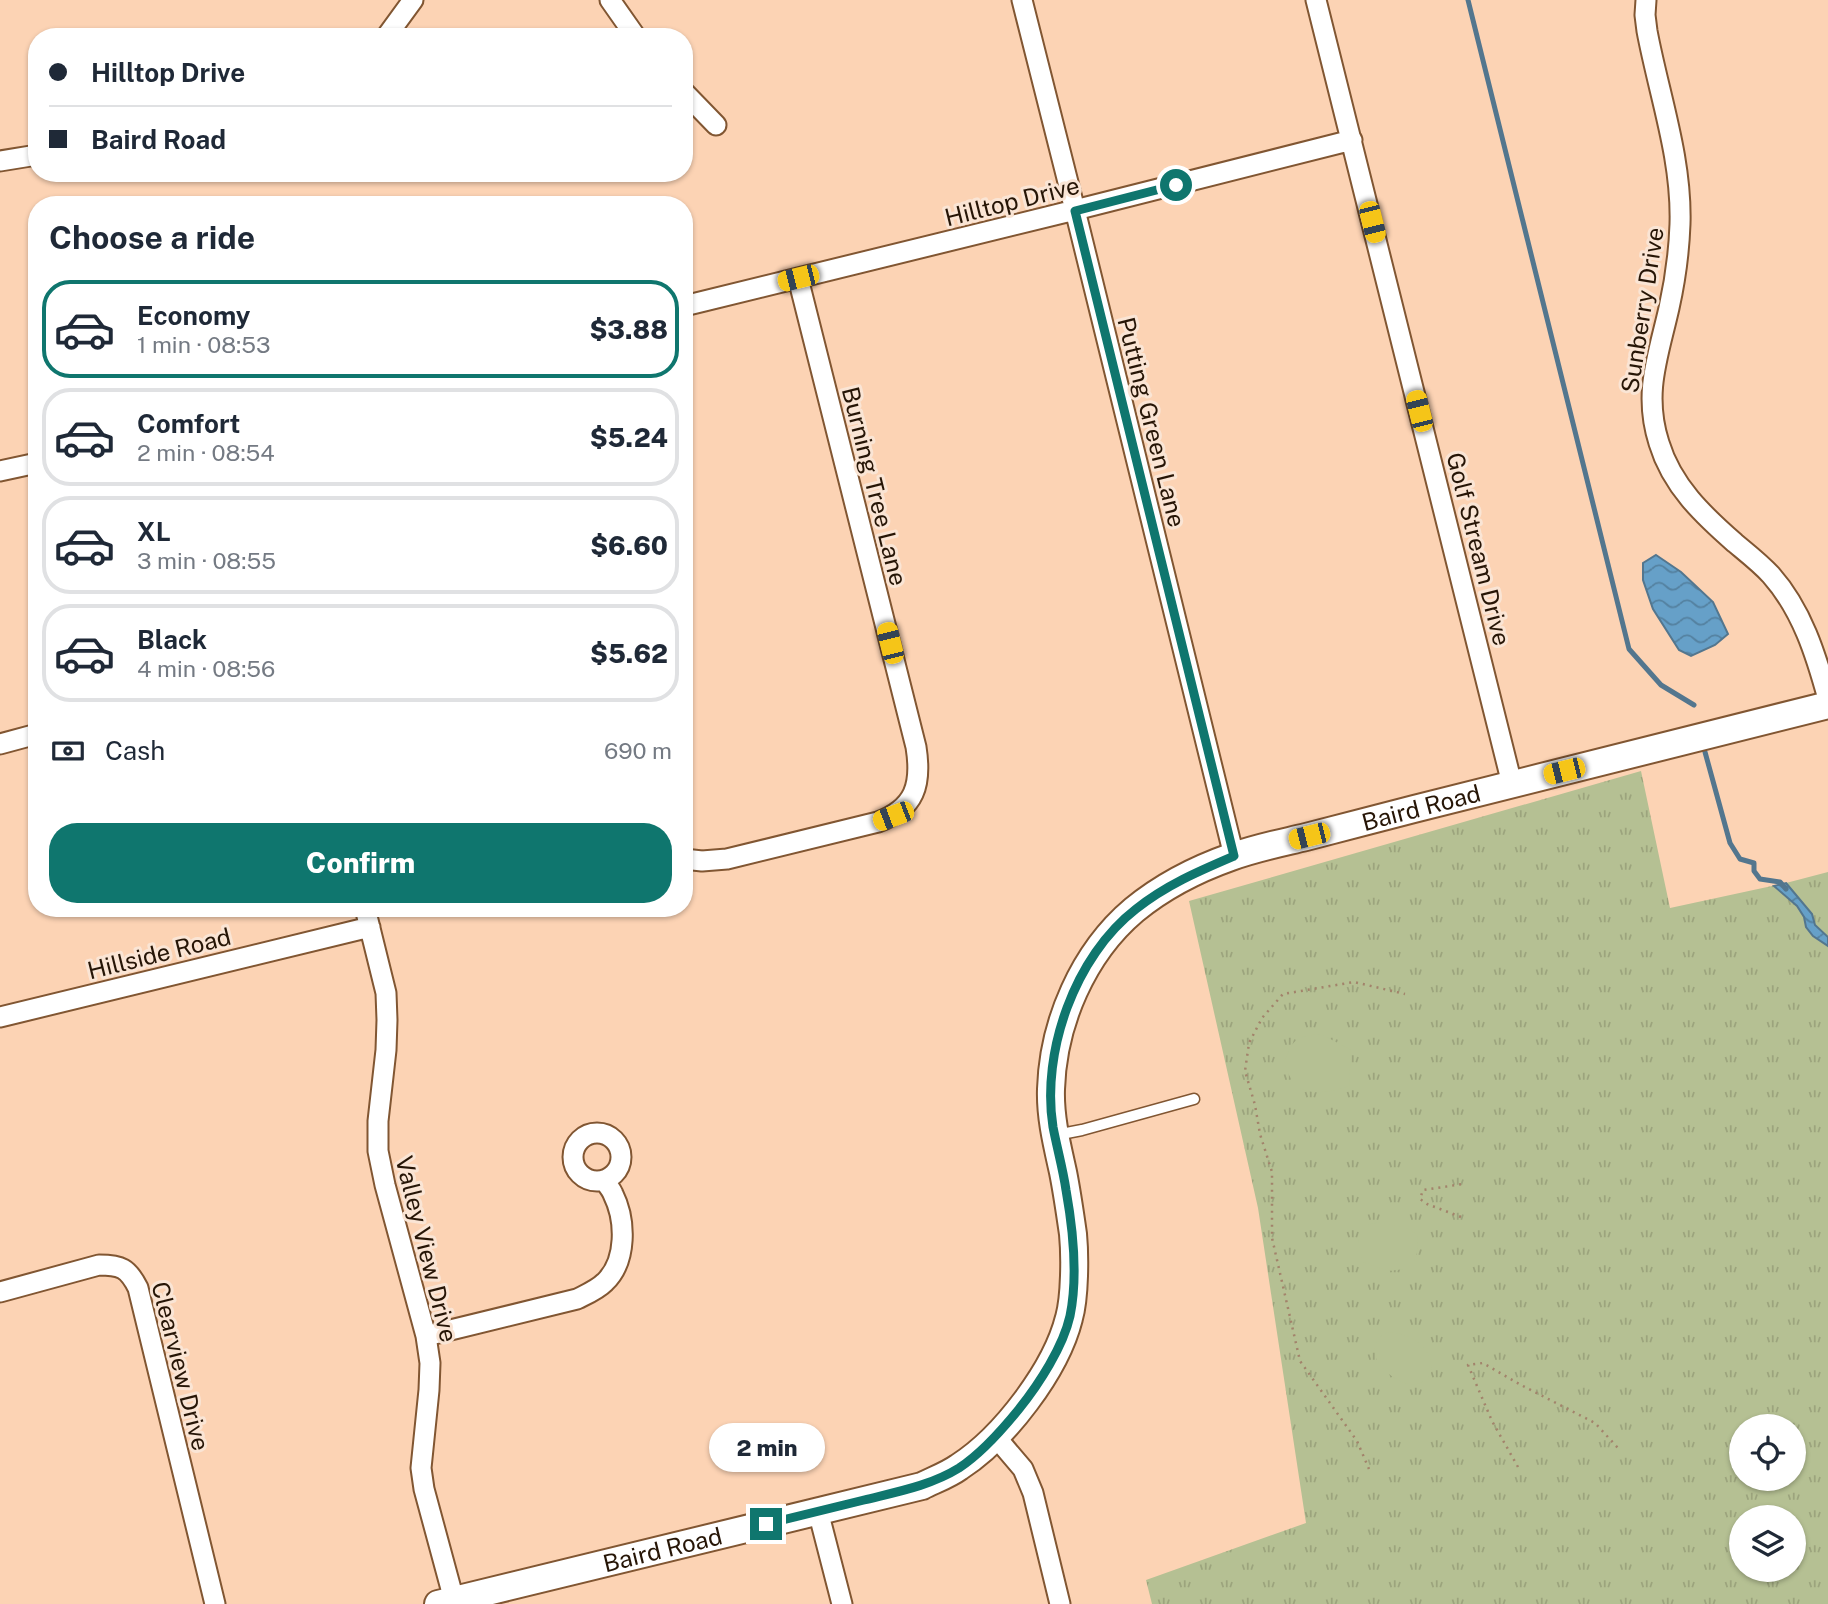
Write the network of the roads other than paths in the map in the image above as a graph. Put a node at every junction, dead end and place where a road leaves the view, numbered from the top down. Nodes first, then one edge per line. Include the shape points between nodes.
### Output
1 (413, 0) edge
2 (610, 0) edge
3 (1022, 0) edge
4 (1316, 0) edge
5 (1646, 0) edge
6 (393, 28) edge
7 (630, 28) edge
8 (693, 101) edge
9 (716, 125) dead end
10 (1352, 141) junction
11 (28, 156) edge
12 (0, 161) edge
13 (1075, 211) junction
14 (798, 278) junction
15 (693, 304) edge
16 (28, 465) edge
17 (0, 471) edge
18 (1828, 699) edge
19 (1828, 705) edge
20 (28, 736) edge
21 (0, 744) edge
22 (1512, 784) junction
23 (1234, 856) junction
24 (693, 860) edge
25 (368, 917) edge
26 (0, 1017) edge
27 (1194, 1098) dead end
28 (1055, 1135) junction
29 (604, 1180) dead end
30 (0, 1292) edge
31 (426, 1336) junction
32 (995, 1436) junction
33 (818, 1511) junction
34 (446, 1602) edge
35 (215, 1604) edge
36 (842, 1604) edge
37 (1060, 1604) edge

1 - 6 street
2 - 7 street
3 - 13 street, Putting Green Lane
4 - 10 street, Golf Stream Drive
5 - 18 street, Sunberry Drive via 1647,31 1675,157 1680,205 1670,306 1651,388 1654,425 1666,462 1687,496 1784,591 1808,635
8 - 9 street
10 - 13 street, Hilltop Drive
10 - 22 street, Golf Stream Drive
11 - 12 street
13 - 14 street, Hilltop Drive
13 - 23 street, Putting Green Lane
14 - 15 street, Hilltop Drive
14 - 24 street, Burning Tree Lane via 919,768 907,804 893,816 727,859
16 - 17 street
19 - 22 street, Baird Road
20 - 21 street
22 - 23 street, Baird Road
23 - 28 street, Baird Road via 1182,878 1135,909 1092,959 1064,1015 1054,1053
25 - 26 street, Hillside Road
25 - 31 street, Valley View Drive via 386,993 378,1151
27 - 28 lane
28 - 32 street, Baird Road via 1073,1240 1069,1317 1046,1371
29 - 31 street via 614,1195 622,1232 621,1253 606,1281 577,1299
30 - 35 street, Clearview Drive via 99,1265 115,1265 132,1277
31 - 34 street, Valley View Drive via 429,1390 421,1468
32 - 33 street, Baird Road via 958,1468 922,1486
32 - 37 street via 1023,1469 1033,1493
33 - 34 street, Baird Road
33 - 36 street

